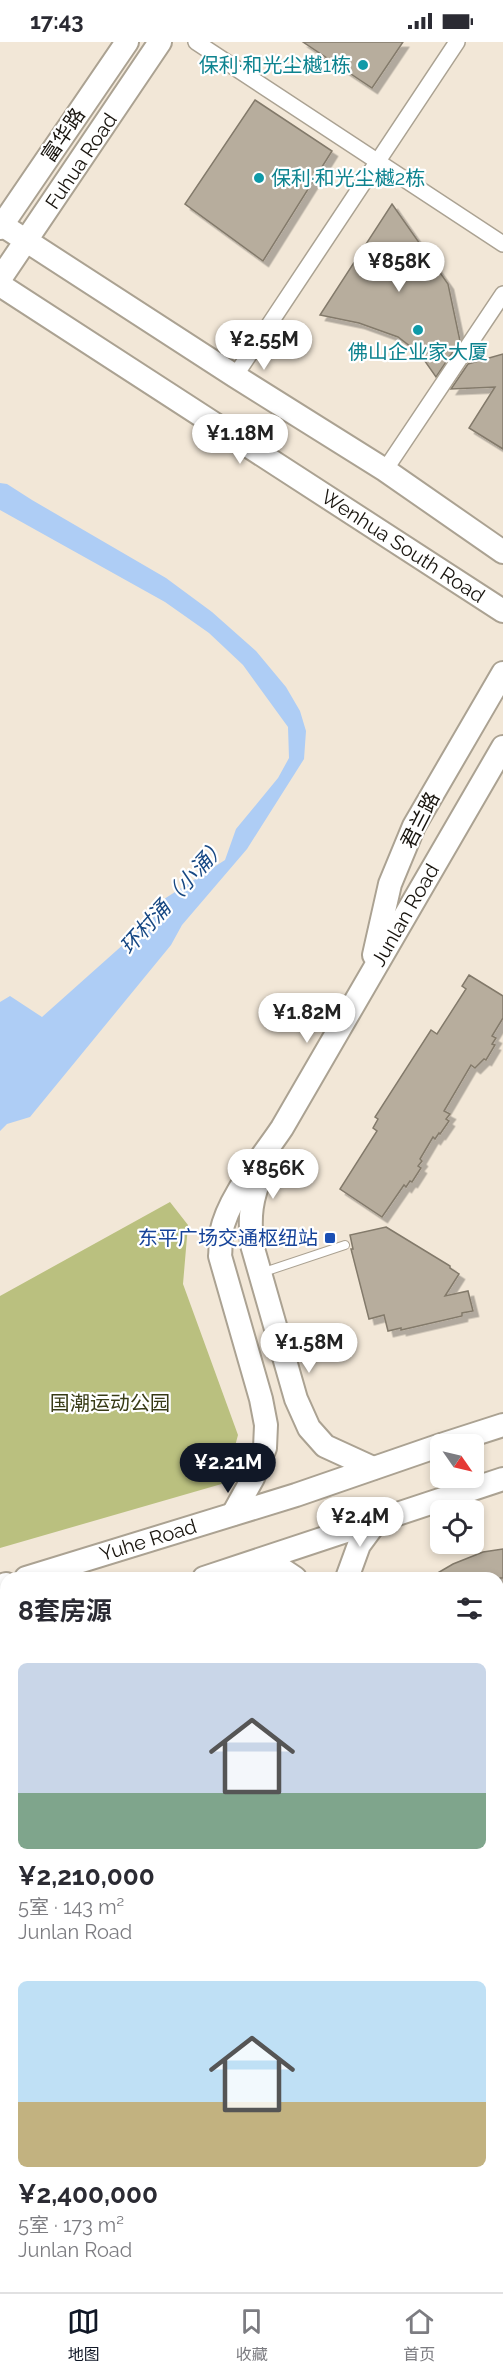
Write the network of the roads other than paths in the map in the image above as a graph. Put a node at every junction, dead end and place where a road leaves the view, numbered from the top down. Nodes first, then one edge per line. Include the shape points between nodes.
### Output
1 (127, 42) edge
2 (160, 42) edge
3 (196, 42) edge
4 (457, 42) edge
5 (378, 161) junction
6 (1, 227) edge
7 (27, 242) junction
8 (503, 244) edge
9 (0, 279) edge
10 (0, 285) edge
11 (503, 294) edge
12 (235, 376) junction
13 (385, 470) junction
14 (503, 552) edge
15 (503, 611) edge
16 (503, 673) edge
17 (503, 747) edge
18 (368, 980) junction
19 (282, 1128) junction
20 (345, 1245) dead end
21 (259, 1273) junction
22 (503, 1425) edge
23 (476, 1434) edge
24 (430, 1449) edge
25 (373, 1468) junction
26 (503, 1479) edge
27 (233, 1514) junction
28 (376, 1522) junction
29 (256, 1562) junction
30 (45, 1572) edge
31 (224, 1572) edge
32 (287, 1572) edge
33 (349, 1572) edge

1 - 6 main road, 富华路
2 - 7 main road, Fuhua Road
3 - 5 street
4 - 5 street
5 - 8 street
5 - 12 street
6 - 7 main road
7 - 9 main road, Fuhua Road
7 - 12 main road
10 - 15 main road, Wenhua South Road
11 - 13 street
12 - 13 main road
13 - 14 main road
16 - 18 main road, 君兰路 via 414,826 390,884
17 - 18 main road, Junlan Road
18 - 19 main road, Junlan Road
19 - 21 main road via 253,1195 249,1221
19 - 27 main road, Junlan Road via 242,1185 221,1233 220,1256 266,1425 265,1448
20 - 21 lane
21 - 25 main road via 296,1399 309,1428 325,1446
22 - 23 main road, Yuhe Road
24 - 25 main road, Yuhe Road
25 - 27 main road, Yuhe Road
26 - 28 main road
27 - 30 main road, Yuhe Road
28 - 29 main road
28 - 33 main road via 359,1545
29 - 31 main road
29 - 32 main road

